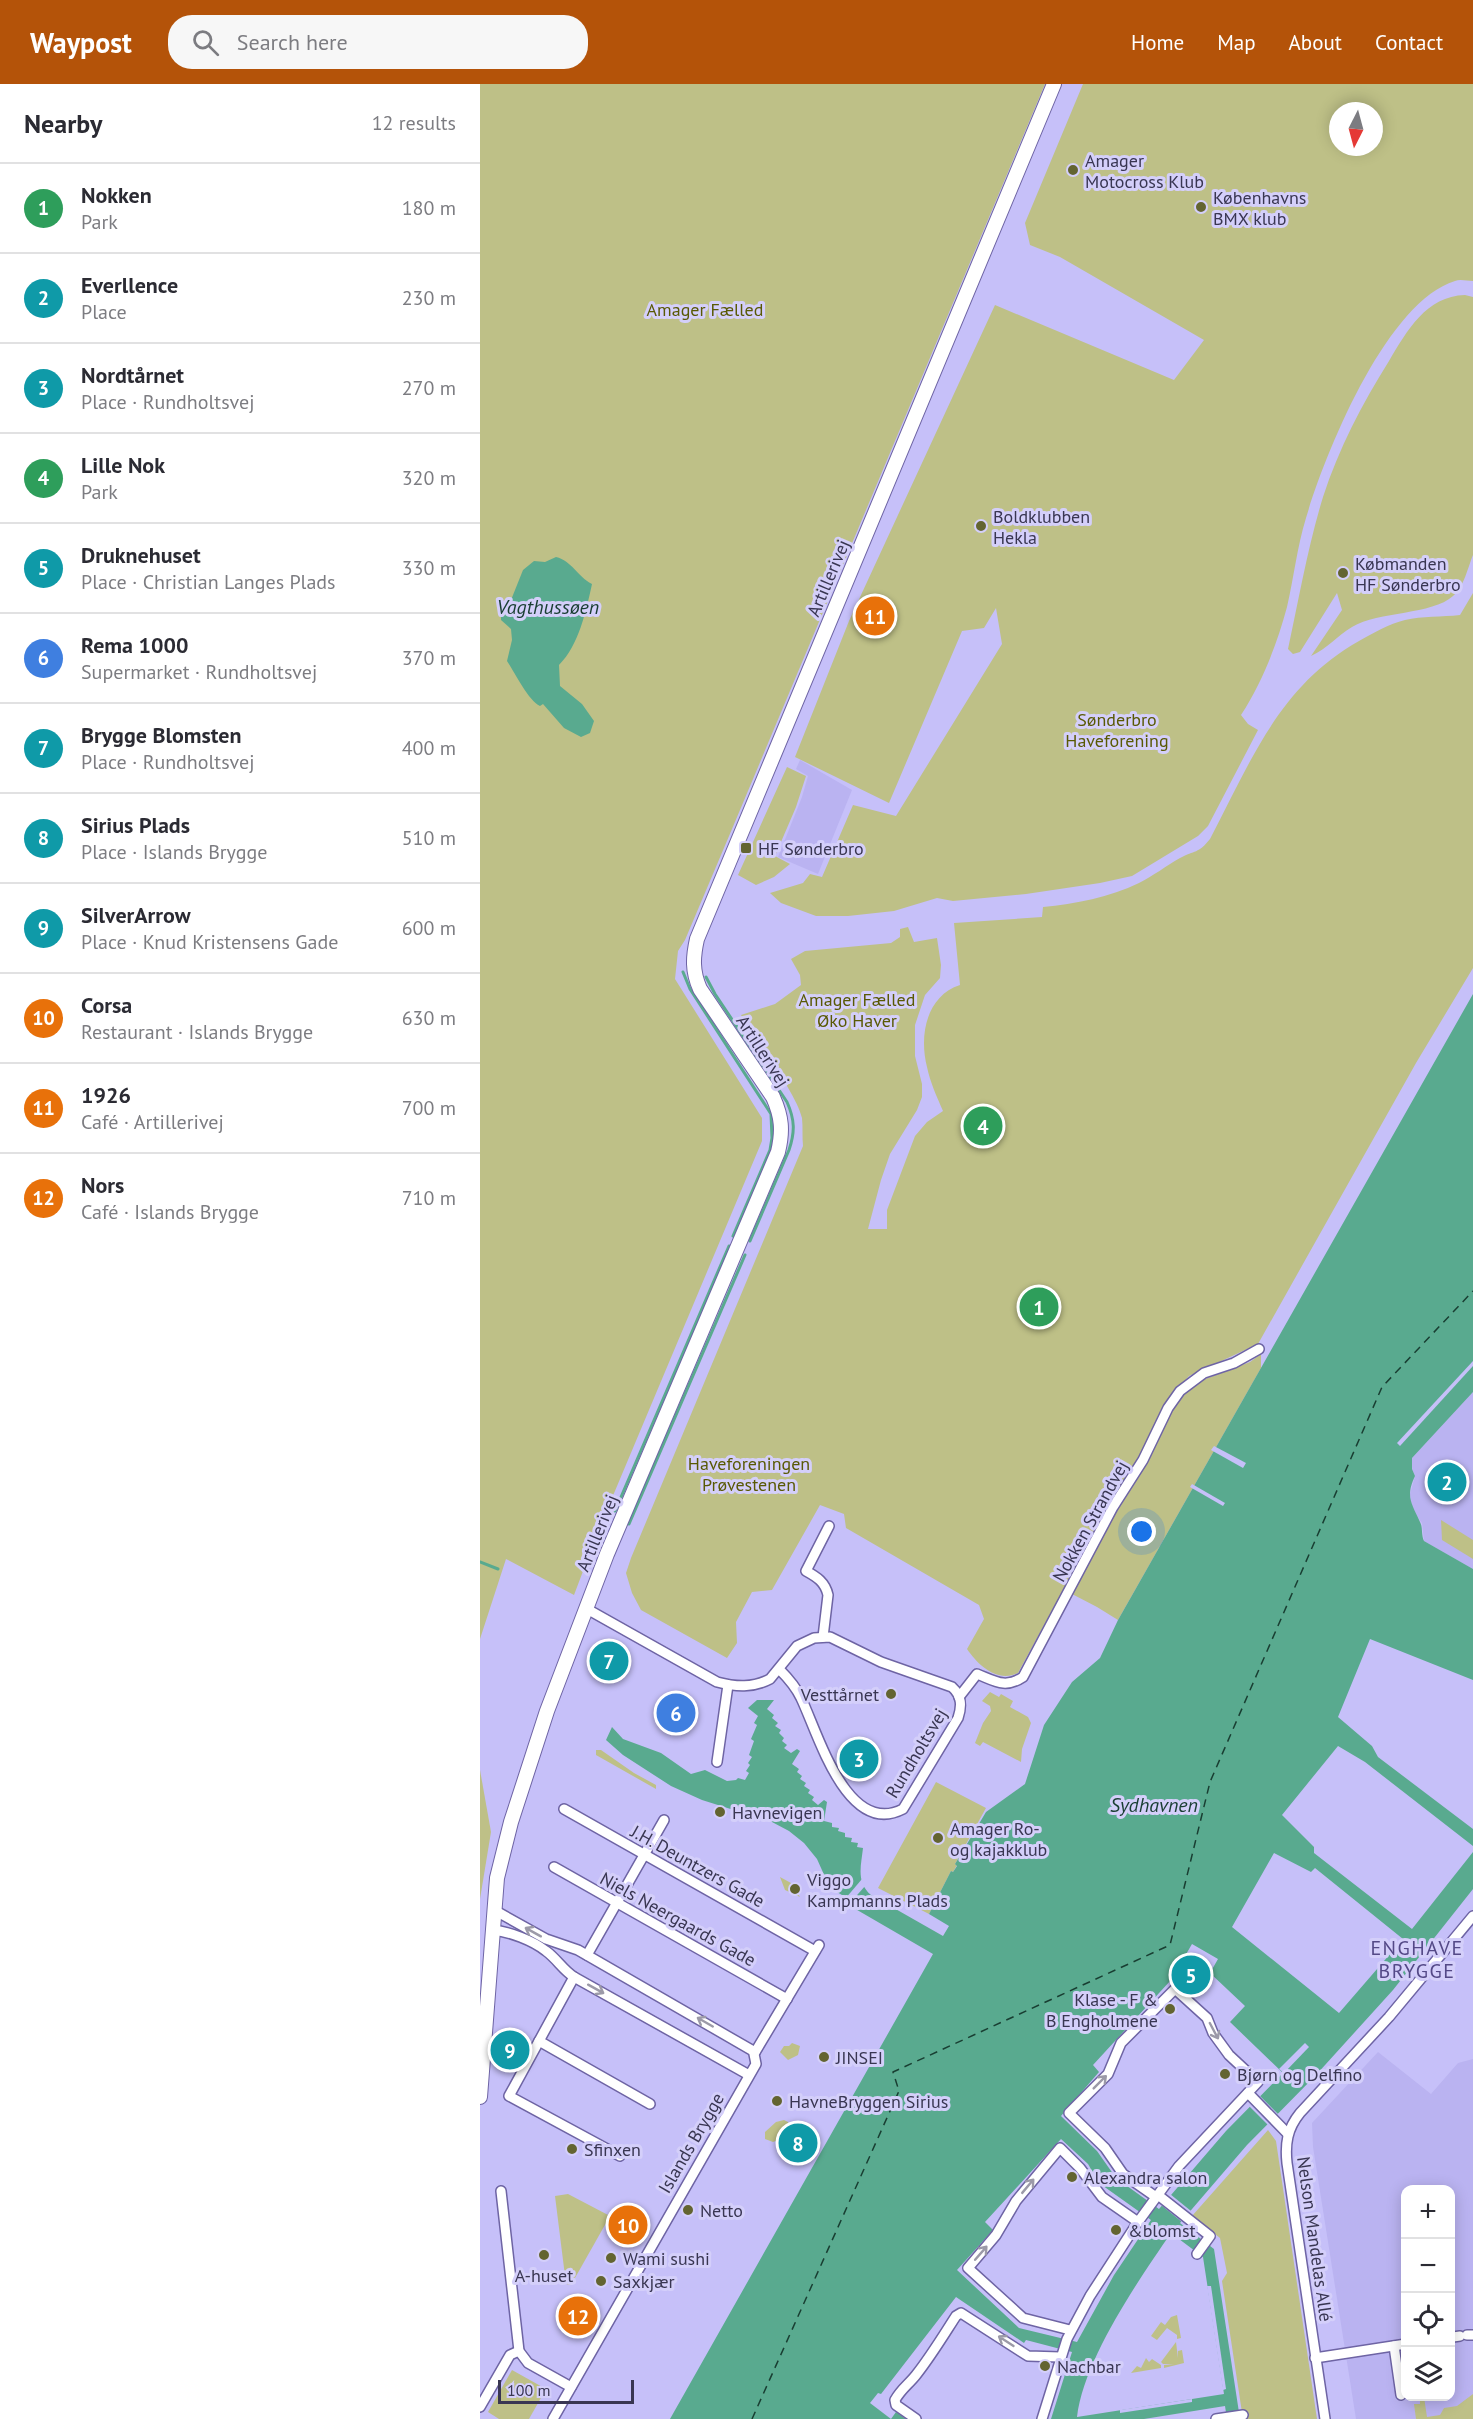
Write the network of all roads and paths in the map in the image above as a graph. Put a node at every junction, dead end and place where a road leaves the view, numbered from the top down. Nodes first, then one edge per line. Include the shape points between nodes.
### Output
1 (1054, 84) edge
2 (1259, 1349) dead end
3 (829, 1526) dead end
4 (587, 1609) junction
5 (823, 1637) junction
6 (779, 1669) junction
7 (728, 1685) junction
8 (959, 1697) junction
9 (717, 1762) dead end
10 (564, 1809) dead end
11 (664, 1820) dead end
12 (644, 1855) junction
13 (554, 1867) dead end
14 (617, 1903) junction
15 (494, 1910) junction
16 (1473, 1916) edge
17 (493, 1930) junction
18 (817, 1948) joint
19 (587, 1955) junction
20 (574, 1977) junction
21 (787, 1999) junction
22 (539, 2041) junction
23 (755, 2052) junction
24 (749, 2076) junction
25 (1251, 2096) junction
26 (480, 2097) edge
27 (650, 2104) dead end
28 (1288, 2134) junction
29 (620, 2156) dead end
30 (501, 2191) dead end
31 (1158, 2199) junction
32 (1140, 2219) junction
33 (1197, 2254) dead end
34 (1068, 2335) junction
35 (1401, 2345) edge
36 (1394, 2346) junction
37 (519, 2351) junction
38 (1061, 2354) junction
39 (1315, 2358) junction
40 (571, 2387) junction
41 (1401, 2395) dead end
42 (480, 2407) edge
43 (1242, 2415) dead end
44 (1221, 2418) edge
45 (553, 2419) edge
46 (916, 2419) edge
47 (1042, 2419) edge
48 (1216, 2419) edge
49 (1325, 2419) edge

1 - 4 street, Artillerivej via 697,939 693,955 700,989 773,1097 782,1137
2 - 8 street, Nokken Strandvej via 1204,1373 1180,1391 1023,1677 1004,1684 977,1674
3 - 5 street via 806,1570 827,1589
4 - 7 street
4 - 15 street, Artillerivej via 547,1711 511,1822 496,1878
5 - 6 street via 797,1646
5 - 8 street, Rundholtsvej via 947,1684
6 - 7 street via 761,1683
6 - 8 street, Rundholtsvej via 801,1696 825,1756 841,1783 865,1810 882,1815 903,1809 911,1800 958,1718
7 - 9 street
10 - 12 street, J.H. Deuntzers Gade
11 - 12 street
12 - 14 street
12 - 18 street, J.H. Deuntzers Gade
13 - 14 street, Niels Neergaards Gade
14 - 19 street
14 - 21 street, Niels Neergaards Gade
15 - 17 street, Artillerivej
19 -> 15 street via 546,1939
16 - 28 street, Nelson Mandelas Allé via 1389,2017 1300,2113
17 - 20 street via 508,1931 545,1950
17 - 26 street, Artillerivej
18 - 21 street, Islands Brygge
23 -> 19 street
20 - 22 street
20 -> 24 street
21 - 23 street, Islands Brygge
22 - 27 street
22 - 29 street via 508,2096
23 - 24 street, Islands Brygge via 756,2064
24 - 40 street, Islands Brygge
25 - 28 street
25 - 31 street via 1179,2166
31 -> 25 street via 1124,2174 1105,2148 1069,2114 1108,2074 1121,2043 1175,1989 1207,2018 1229,2055 1258,2082
28 - 39 street, Nelson Mandelas Allé via 1285,2147
30 - 37 street
31 - 32 street
31 - 33 street via 1210,2236
32 - 34 street
34 -> 32 street via 1023,2318 968,2268 1060,2148 1102,2197
34 - 38 street
35 - 36 street
36 - 39 street
36 - 41 street
37 - 40 street via 528,2363
37 - 42 street via 510,2355
38 -> 46 street via 1028,2356 961,2313 895,2400 896,2405
38 - 47 street
39 - 49 street, Nelson Mandelas Allé
40 - 45 street, Islands Brygge
43 - 44 street
44 - 48 street

